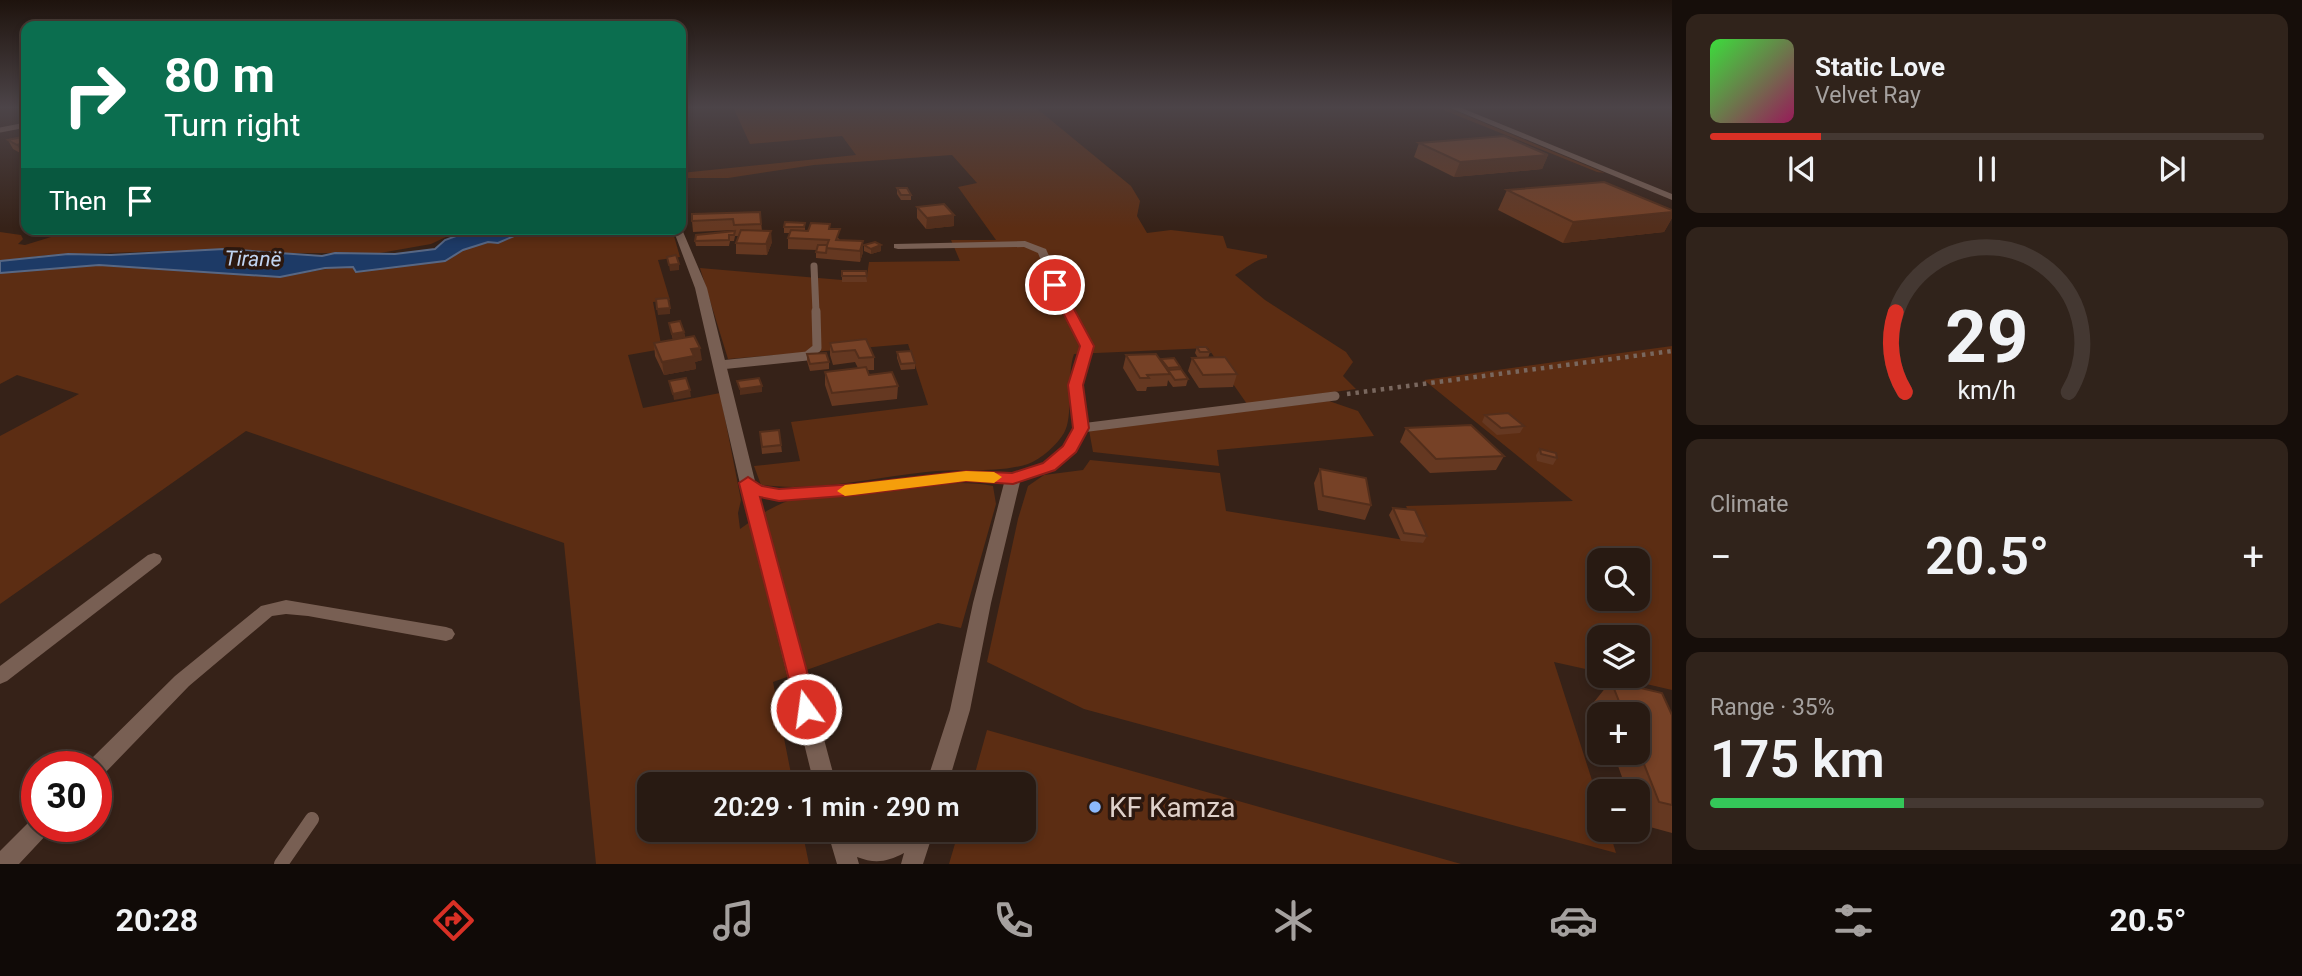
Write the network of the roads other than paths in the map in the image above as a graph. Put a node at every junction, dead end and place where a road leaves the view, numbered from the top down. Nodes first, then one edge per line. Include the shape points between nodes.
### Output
1 (1551, 147) edge
2 (1672, 197) edge
3 (680, 235) edge
4 (898, 246) dead end
5 (814, 266) dead end
6 (720, 365) junction
7 (1335, 396) road end
8 (1081, 428) junction
9 (1013, 479) junction
10 (748, 483) junction
11 (154, 559) dead end
12 (446, 634) dead end
13 (0, 676) edge
14 (112, 752) edge
15 (822, 772) edge
16 (941, 772) edge
17 (312, 819) dead end
18 (24, 842) edge
19 (842, 842) edge
20 (855, 842) edge
21 (906, 842) edge
22 (917, 842) edge
23 (3, 864) edge
24 (281, 864) edge
25 (848, 864) edge
26 (912, 864) edge

1 - 2 street
3 - 6 street via 701,288
4 - 8 street via 1025,244 1042,251 1087,346 1076,385
5 - 6 lane via 817,348 807,356
6 - 10 street
7 - 8 lane
8 - 9 street via 1060,460
9 - 10 street via 966,476 779,495 757,491
9 - 16 street via 960,710
10 - 15 street
11 - 13 street
12 - 14 street via 308,609 267,611 183,681
17 - 24 lane
18 - 23 street
19 - 25 street
20 - 21 street via 870,853 887,852
22 - 26 street

